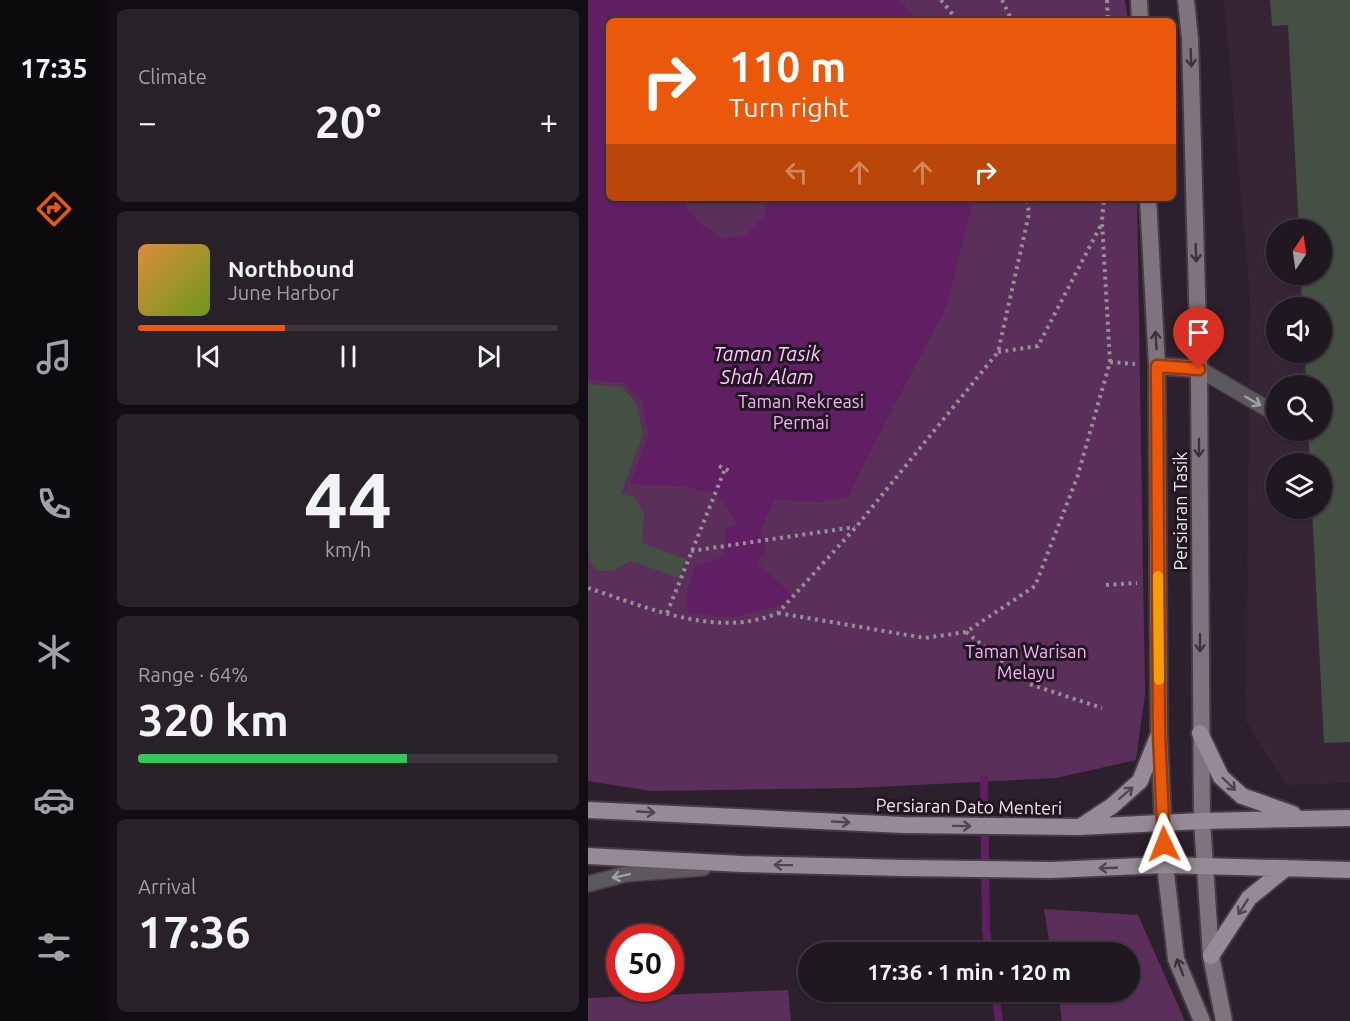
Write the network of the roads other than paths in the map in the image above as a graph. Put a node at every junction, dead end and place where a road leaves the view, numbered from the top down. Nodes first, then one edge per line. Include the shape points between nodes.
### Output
1 (1139, 0) edge
2 (1186, 0) edge
3 (1140, 18) edge
4 (1149, 201) edge
5 (1157, 366) junction
6 (1199, 369) junction
7 (1266, 408) edge
8 (1200, 733) junction
9 (1159, 734) junction
10 (588, 810) edge
11 (1302, 818) junction
12 (1350, 818) edge
13 (1202, 821) junction
14 (1163, 822) junction
15 (1079, 827) junction
16 (588, 856) edge
17 (742, 864) junction
18 (1165, 866) junction
19 (1204, 866) junction
20 (1286, 868) junction
21 (1350, 870) edge
22 (588, 884) edge
23 (1211, 956) junction
24 (1202, 1021) edge
25 (1224, 1021) edge

1 - 3 main road
2 -> 6 main road, Persiaran Tasik
5 -> 4 main road, Persiaran Tasik
5 - 6 main road
5 - 9 main road, Persiaran Tasik
6 -> 7 lane
6 -> 8 main road, Persiaran Tasik
8 -> 11 main road via 1221,777 1242,796
8 - 13 main road, Persiaran Tasik
9 - 14 main road, Persiaran Tasik
15 -> 9 main road via 1112,806 1140,781
10 -> 15 main road, Persiaran Dato Menteri via 904,825
11 - 12 main road, Persiaran Dato Menteri
11 - 13 main road, Persiaran Dato Menteri
13 - 14 main road, Persiaran Dato Menteri
13 - 19 main road, Persiaran Tasik
14 - 15 main road, Persiaran Dato Menteri
14 - 18 main road, Persiaran Tasik
16 - 17 main road
18 -> 17 main road via 1051,870
17 -> 22 lane via 626,874
18 - 19 main road
24 -> 18 main road, Persiaran Tasik via 1176,959
19 - 20 main road
19 - 23 main road, Persiaran Tasik
20 - 21 main road
20 -> 23 main road via 1249,898
23 - 25 main road, Persiaran Tasik

